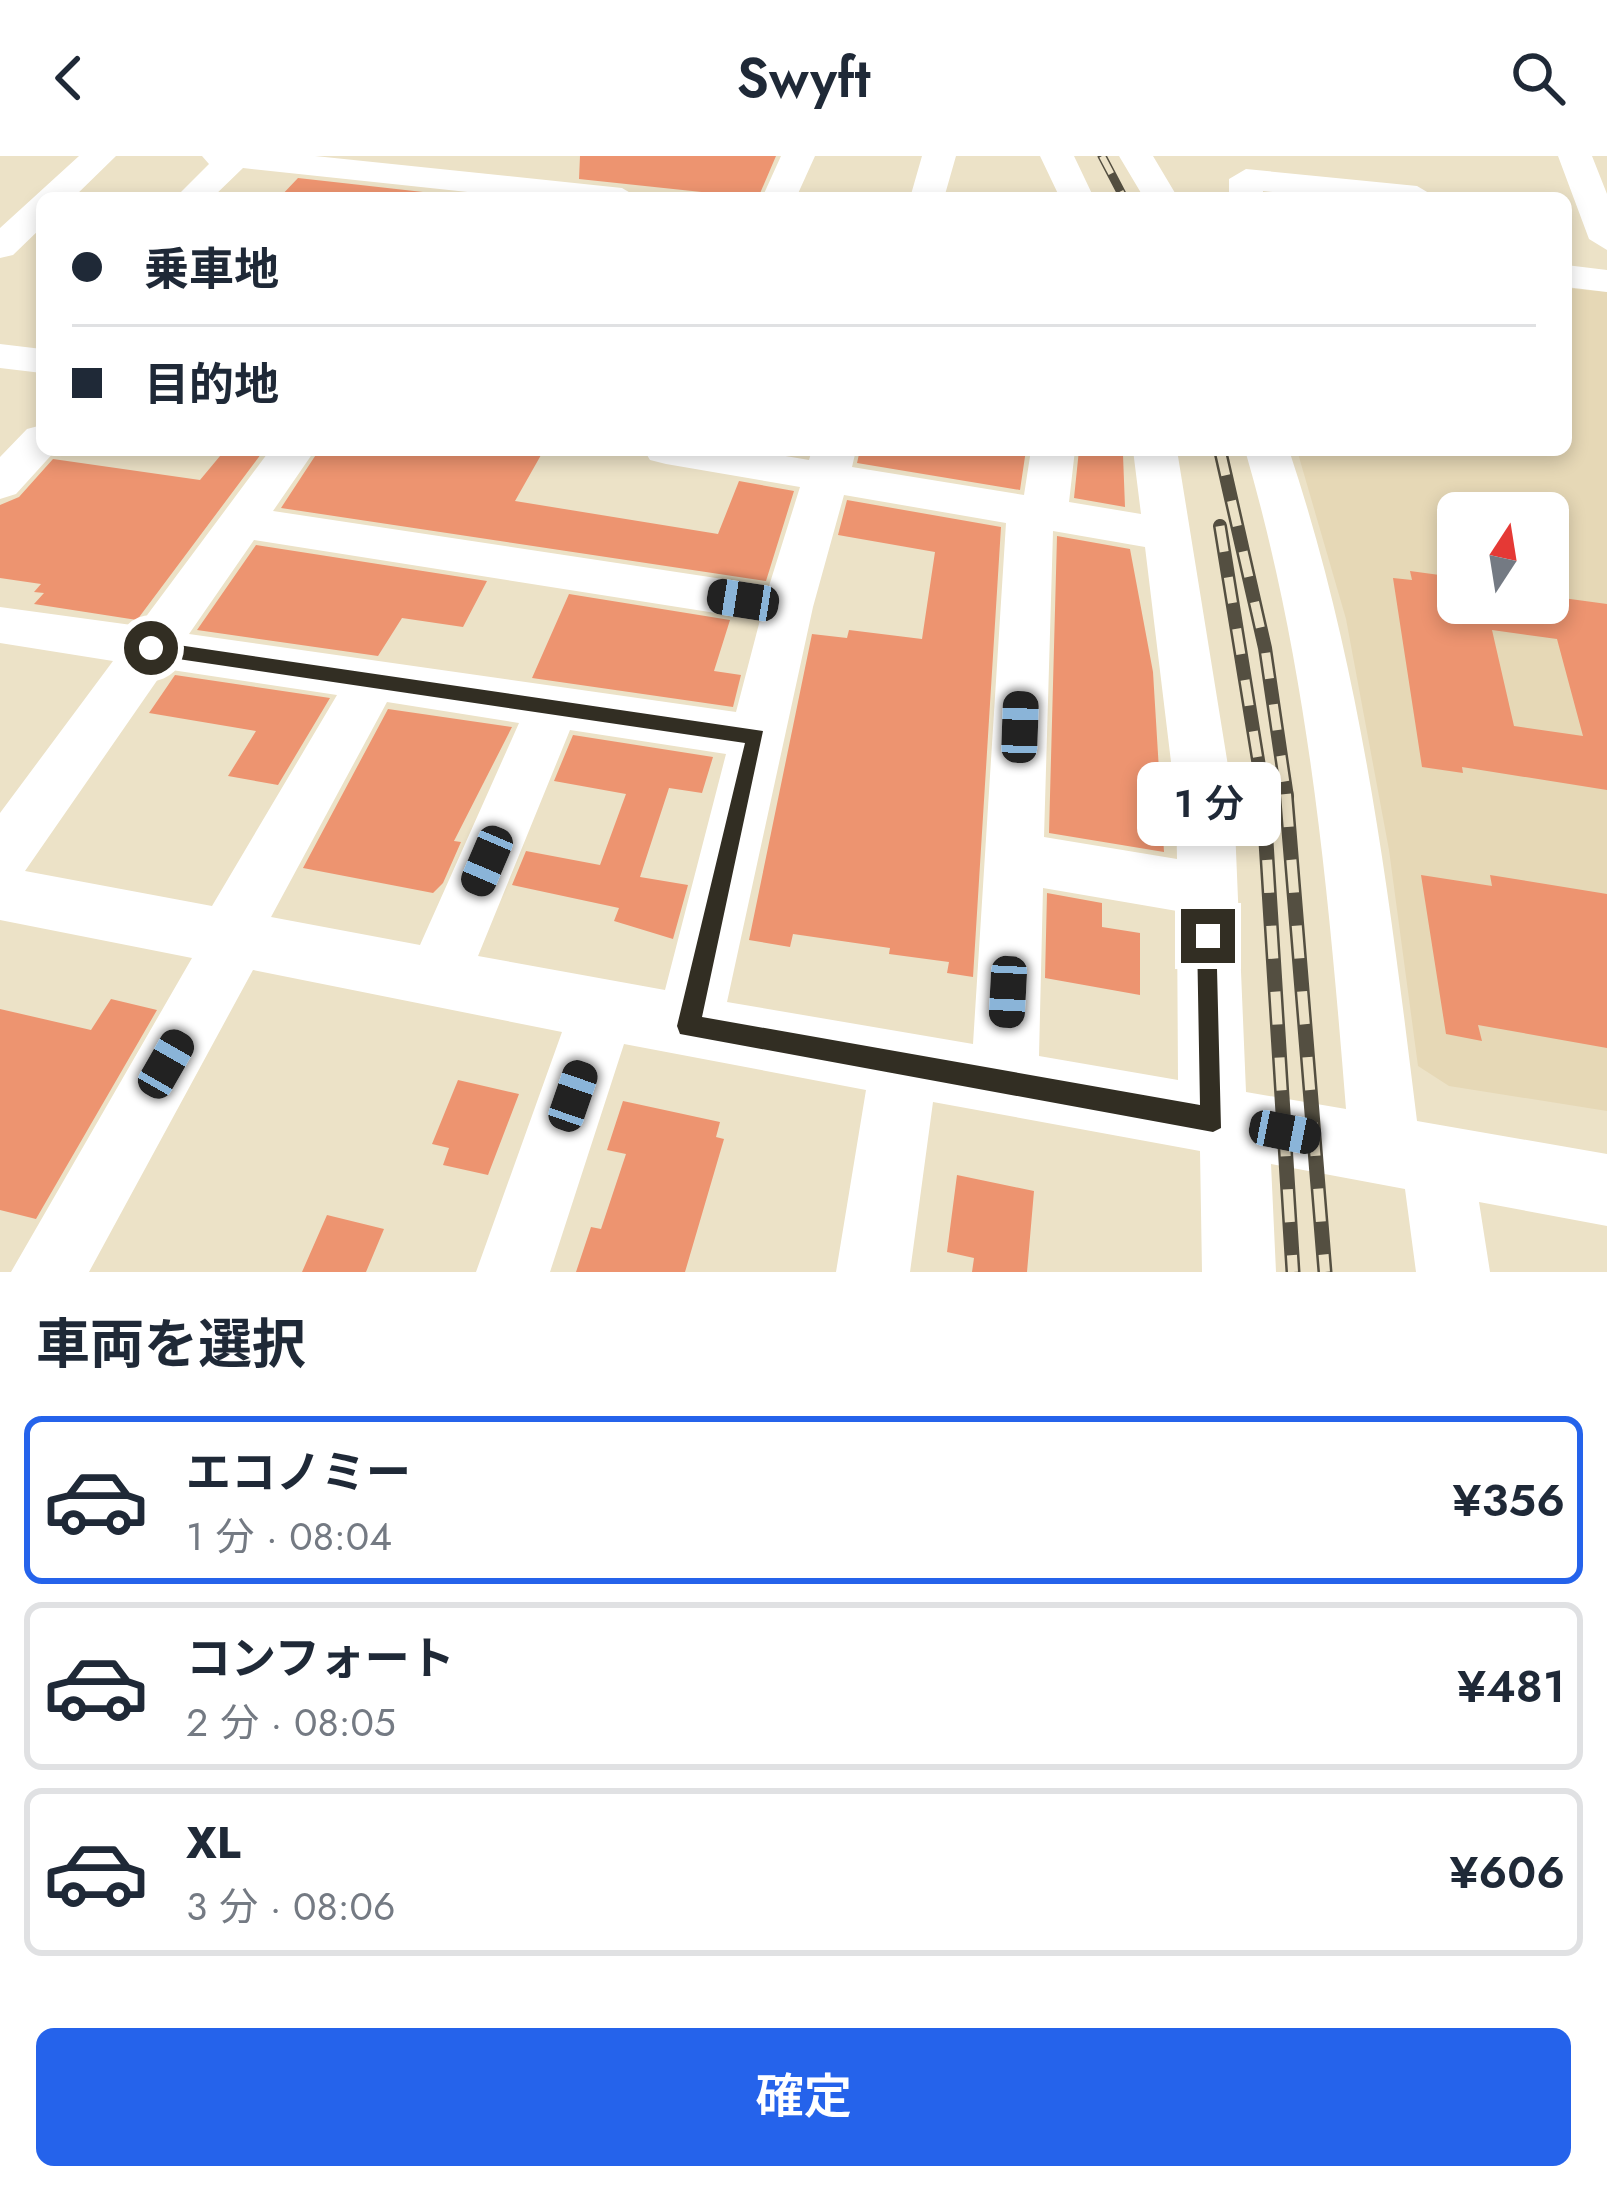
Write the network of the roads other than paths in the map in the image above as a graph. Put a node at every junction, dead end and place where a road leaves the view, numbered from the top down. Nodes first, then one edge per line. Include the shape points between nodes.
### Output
1 (99, 156) edge
2 (516, 156) edge
3 (798, 156) edge
4 (939, 156) edge
5 (1057, 156) edge
6 (1136, 156) edge
7 (1411, 156) edge
8 (1575, 156) edge
9 (227, 157) edge
10 (344, 169) junction
11 (487, 191) edge
12 (60, 192) edge
13 (197, 192) edge
14 (322, 192) edge
15 (782, 192) edge
16 (929, 192) edge
17 (1074, 192) edge
18 (1157, 192) edge
19 (1246, 192) edge
20 (1370, 192) edge
21 (1417, 192) edge
22 (36, 214) edge
23 (1607, 239) edge
24 (0, 247) edge
25 (1572, 278) edge
26 (1607, 281) edge
27 (36, 445) edge
28 (288, 456) edge
29 (736, 456) edge
30 (1052, 456) edge
31 (1156, 456) edge
32 (1269, 456) edge
33 (830, 464) edge
34 (0, 484) edge
35 (1038, 513) junction
36 (241, 522) junction
37 (1170, 535) junction
38 (788, 607) junction
39 (0, 625) edge
40 (151, 648) junction
41 (372, 681) junction
42 (553, 707) junction
43 (756, 737) junction
44 (1014, 857) junction
45 (0, 859) edge
46 (1208, 890) junction
47 (0, 893) edge
48 (232, 939) junction
49 (437, 977) junction
50 (603, 1007) junction
51 (688, 1026) junction
52 (904, 1064) junction
53 (1004, 1082) junction
54 (1223, 1121) junction
55 (1411, 1156) junction
56 (1607, 1190) edge
57 (48, 1272) edge
58 (513, 1272) edge
59 (873, 1272) edge
60 (1239, 1272) edge
61 (1453, 1272) edge

1 - 12 street
2 - 11 street
3 - 15 street
4 - 16 street
5 - 17 street
6 - 18 street
7 - 21 street
8 - 23 street
9 - 10 street
9 - 13 street
10 - 11 street
10 - 14 street
19 - 20 street via 1246,179
22 - 24 street
25 - 26 street
27 - 34 street
28 - 36 street
29 - 33 street
30 - 35 street
31 - 37 street
32 - 55 street via 1317,633
33 - 35 street
33 - 38 street
35 - 37 street
35 - 44 street
36 - 38 street
36 - 40 street
37 - 46 street via 1203,783
38 - 43 street
39 - 40 street
40 - 41 street
40 - 45 street
41 - 42 street
41 - 48 street
42 - 43 street
42 - 49 street
43 - 51 street
44 - 46 street
44 - 53 street
46 - 54 street
47 - 48 street
48 - 49 street
48 - 57 street
49 - 50 street
50 - 51 street
50 - 58 street
51 - 52 street
52 - 53 street
52 - 59 street
53 - 54 street
54 - 55 street
54 - 60 street
55 - 56 street
55 - 61 street

